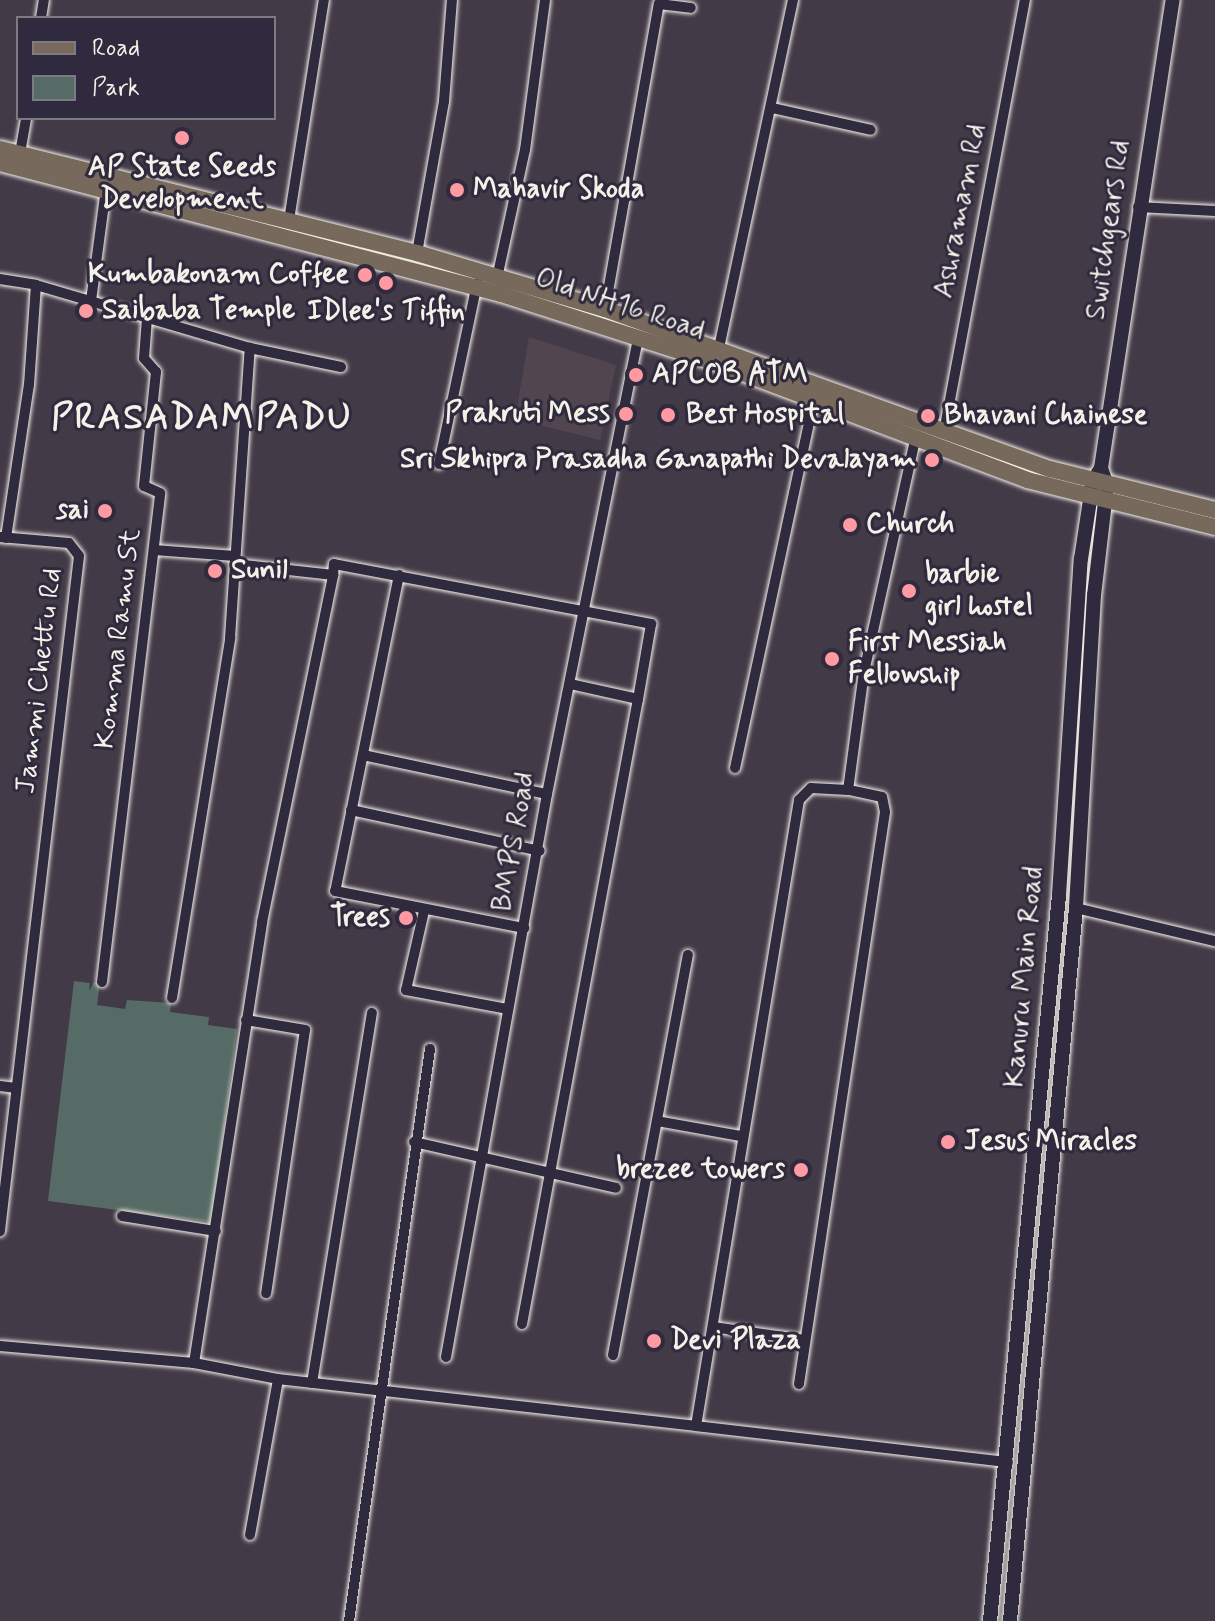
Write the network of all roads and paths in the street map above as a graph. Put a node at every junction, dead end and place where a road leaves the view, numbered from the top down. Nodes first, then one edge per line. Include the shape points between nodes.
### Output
1 (324, 0) edge
2 (452, 0) edge
3 (545, 0) edge
4 (793, 0) edge
5 (1025, 0) edge
6 (1173, 0) edge
7 (691, 8) dead end
8 (772, 108) junction
9 (26, 120) edge
10 (871, 130) dead end
11 (0, 149) edge
12 (20, 153) junction
13 (0, 163) edge
14 (106, 188) junction
15 (1138, 207) junction
16 (1215, 211) edge
17 (289, 220) junction
18 (417, 253) junction
19 (489, 275) junction
20 (0, 279) edge
21 (36, 285) junction
22 (475, 289) junction
23 (91, 301) junction
24 (605, 309) junction
25 (147, 318) junction
26 (638, 337) junction
27 (250, 348) junction
28 (719, 348) junction
29 (341, 367) dead end
30 (814, 400) junction
31 (944, 432) junction
32 (915, 440) junction
33 (439, 464) dead end
34 (1101, 478) junction
35 (1096, 501) junction
36 (1215, 510) edge
37 (1215, 527) edge
38 (3, 537) edge
39 (154, 550) junction
40 (235, 560) junction
41 (333, 575) junction
42 (399, 575) junction
43 (583, 613) junction
44 (570, 684) junction
45 (638, 699) junction
46 (363, 755) junction
47 (735, 768) dead end
48 (848, 790) junction
49 (547, 794) junction
50 (351, 810) junction
51 (540, 851) junction
52 (1076, 908) junction
53 (424, 911) junction
54 (524, 928) junction
55 (1215, 941) edge
56 (688, 955) dead end
57 (102, 982) dead end
58 (172, 998) dead end
59 (508, 1009) junction
60 (372, 1013) dead end
61 (246, 1020) junction
62 (430, 1049) dead end
63 (0, 1086) edge
64 (16, 1088) junction
65 (657, 1121) junction
66 (740, 1136) junction
67 (414, 1142) junction
68 (485, 1157) junction
69 (553, 1174) junction
70 (616, 1188) dead end
71 (122, 1216) dead end
72 (0, 1231) edge
73 (216, 1231) junction
74 (1026, 1261) junction
75 (1044, 1262) junction
76 (266, 1293) dead end
77 (522, 1324) dead end
78 (713, 1327) junction
79 (805, 1340) junction
80 (0, 1346) edge
81 (613, 1355) dead end
82 (446, 1357) dead end
83 (194, 1363) junction
84 (278, 1379) junction
85 (312, 1383) junction
86 (799, 1384) dead end
87 (377, 1394) junction
88 (696, 1426) junction
89 (1008, 1462) junction
90 (250, 1535) dead end
91 (993, 1599) junction
92 (1012, 1602) junction
93 (349, 1621) edge
94 (990, 1621) edge
95 (1010, 1621) edge

1 - 17 street
2 - 18 street via 444,101
3 - 19 street via 525,150
4 - 8 street
5 - 31 street, Ashramam Rd
6 - 15 main road, Switchgears Rd
7 - 24 street via 659,4
8 - 10 street
8 - 28 street
9 - 12 street
11 - 12 main road, Old NH16 Road
12 - 17 main road, Old NH16 Road
13 - 14 main road, Old NH16 Road
14 - 22 main road, Old NH16 Road
14 - 23 street
15 - 16 street
15 - 34 main road, Switchgears Rd
17 - 18 main road, Old NH16 Road
18 - 19 main road, Old NH16 Road
19 - 22 street
19 - 24 main road, Old NH16 Road
20 - 21 street
21 - 23 street
21 - 38 street via 29,385
22 - 26 main road, Old NH16 Road
22 - 33 street
23 - 25 street
24 - 28 main road, Old NH16 Road
25 - 27 street
25 - 39 street, Komma Ramu St via 144,358 156,372 144,486 160,493
26 - 30 main road, Old NH16 Road
26 - 43 street, BMPS Road
27 - 29 street
27 - 40 street
28 - 31 main road, Old NH16 Road
30 - 32 main road, Old NH16 Road
30 - 47 street
31 - 34 main road, Old NH16 Road
32 - 35 main road, Old NH16 Road
32 - 48 street via 864,672
34 - 35 main road, Kanuru Main Road
34 - 36 main road, Old NH16 Road
35 - 37 main road, Old NH16 Road
35 - 52 main road, Kanuru Main Road
35 - 74 main road, Kanuru Main Road
38 - 64 street, Jammi Chettu Rd via 69,543 79,556
39 - 40 street
39 - 57 street, Komma Ramu St
40 - 41 street
40 - 58 street via 230,638
41 - 42 street via 334,564
41 - 61 street
42 - 43 street
42 - 46 street
43 - 44 street, BMPS Road
43 - 45 street via 653,627
44 - 45 street
44 - 49 street, BMPS Road
45 - 69 street
46 - 49 street
46 - 50 street
48 - 66 street via 811,788 799,800
48 - 79 street via 882,797 885,812
49 - 51 street, BMPS Road
50 - 51 street
50 - 53 street via 335,891
51 - 54 street, BMPS Road
52 - 55 street
52 - 75 main road, Kanuru Main Road
53 - 54 street
53 - 59 street via 406,990
54 - 59 street, BMPS Road
56 - 65 street
59 - 68 street, BMPS Road
60 - 85 street
61 - 73 street
61 - 76 street via 305,1030
62 - 67 street
63 - 64 street
64 - 72 street, Jammi Chettu Rd
65 - 66 street
65 - 81 street
66 - 78 street
67 - 68 street
67 - 87 street
68 - 69 street
68 - 82 street, BMPS Road
69 - 70 street
69 - 77 street
71 - 73 street
73 - 83 street
74 - 75 main road
74 - 89 main road, Kanuru Main Road
75 - 92 main road, Kanuru Main Road
78 - 79 street
78 - 88 street
79 - 86 street
80 - 83 street
83 - 84 street
84 - 85 street
84 - 90 street
85 - 87 street
87 - 88 street
87 - 93 street
88 - 89 street
89 - 91 main road, Kanuru Main Road
91 - 92 main road
91 - 94 main road, Kanuru Main Road
92 - 95 main road, Kanuru Main Road

